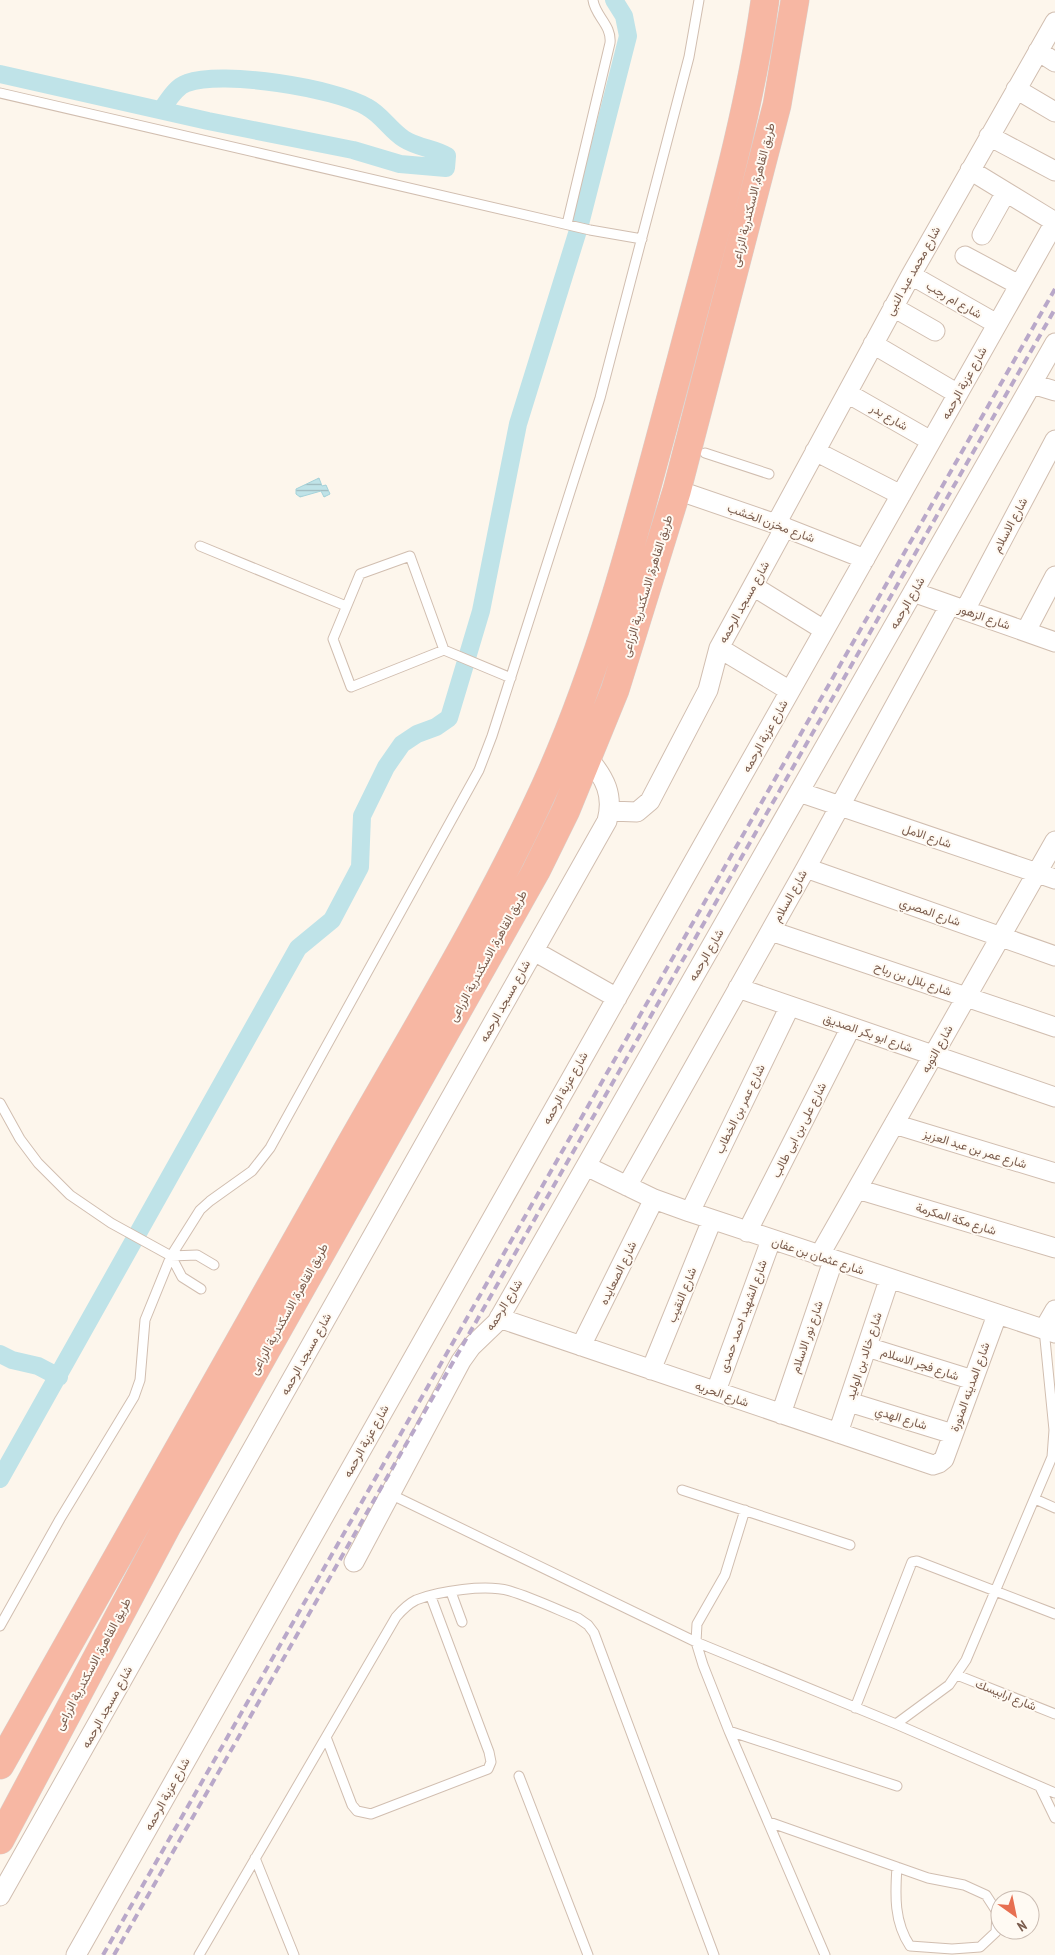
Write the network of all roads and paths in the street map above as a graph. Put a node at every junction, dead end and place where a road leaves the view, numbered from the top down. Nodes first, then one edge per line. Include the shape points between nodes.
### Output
1 (592, 0) edge
2 (699, 0) edge
3 (765, 0) edge
4 (796, 0) edge
5 (1055, 22) edge
6 (1038, 52) junction
7 (1055, 62) edge
8 (1016, 89) junction
9 (0, 93) edge
10 (1055, 112) edge
11 (989, 136) junction
12 (970, 170) junction
13 (1055, 171) edge
14 (1006, 192) junction
15 (1055, 222) edge
16 (567, 224) junction
17 (982, 235) dead end
18 (642, 239) junction
19 (965, 256) dead end
20 (911, 275) junction
21 (1019, 285) junction
22 (893, 307) junction
23 (997, 324) junction
24 (935, 331) dead end
25 (1055, 342) edge
26 (873, 344) junction
27 (1032, 384) junction
28 (1055, 391) edge
29 (847, 393) junction
30 (958, 394) junction
31 (1055, 440) edge
32 (931, 441) junction
33 (815, 452) junction
34 (705, 453) dead end
35 (769, 474) dead end
36 (677, 490) junction
37 (901, 495) junction
38 (781, 525) junction
39 (200, 546) dead end
40 (865, 559) junction
41 (1055, 576) edge
42 (753, 586) junction
43 (913, 592) junction
44 (346, 606) junction
45 (958, 608) junction
46 (824, 630) junction
47 (1026, 632) junction
48 (1055, 642) edge
49 (719, 648) junction
50 (444, 650) junction
51 (510, 678) junction
52 (790, 691) junction
53 (588, 758) junction
54 (799, 792) junction
55 (840, 806) junction
56 (610, 811) junction
57 (1055, 841) edge
58 (806, 868) junction
59 (1046, 876) edge
60 (771, 930) junction
61 (1000, 937) junction
62 (534, 951) junction
63 (1055, 956) edge
64 (738, 988) junction
65 (966, 997) junction
66 (616, 998) junction
67 (790, 1006) junction
68 (851, 1027) junction
69 (1055, 1027) edge
70 (933, 1056) junction
71 (1055, 1098) edge
72 (0, 1103) edge
73 (894, 1124) junction
74 (586, 1166) junction
75 (1055, 1173) edge
76 (626, 1186) junction
77 (858, 1189) junction
78 (654, 1199) junction
79 (690, 1212) junction
80 (712, 1220) junction
81 (747, 1232) junction
82 (771, 1240) junction
83 (1055, 1248) edge
84 (171, 1256) junction
85 (826, 1258) junction
86 (214, 1265) dead end
87 (889, 1280) junction
88 (201, 1289) dead end
89 (1055, 1310) edge
90 (997, 1315) junction
91 (499, 1318) junction
92 (1049, 1331) edge
93 (581, 1346) junction
94 (867, 1347) junction
95 (651, 1370) junction
96 (973, 1380) junction
97 (716, 1392) junction
98 (849, 1402) junction
99 (781, 1414) junction
100 (838, 1433) junction
101 (953, 1434) junction
102 (944, 1459) joint
103 (682, 1490) dead end
104 (390, 1494) junction
105 (1035, 1499) junction
106 (1055, 1508) edge
107 (745, 1510) junction
108 (850, 1545) dead end
109 (354, 1562) dead end
110 (996, 1589) junction
111 (451, 1592) junction
112 (431, 1597) junction
113 (1055, 1614) edge
114 (462, 1622) dead end
115 (0, 1626) edge
116 (696, 1642) junction
117 (957, 1675) junction
118 (855, 1708) junction
119 (1055, 1714) edge
120 (896, 1724) junction
121 (729, 1731) junction
122 (326, 1737) junction
123 (0, 1765) edge
124 (519, 1776) dead end
125 (897, 1786) dead end
126 (1040, 1787) junction
127 (1055, 1793) edge
128 (1055, 1818) edge
129 (769, 1822) junction
130 (0, 1840) edge
131 (255, 1858) junction
132 (897, 1867) junction
133 (0, 1896) edge
134 (76, 1955) edge
135 (199, 1955) edge
136 (294, 1955) edge
137 (588, 1955) edge
138 (714, 1955) edge
139 (825, 1955) edge

1 - 16 lane via 609,30 610,43
2 - 18 lane via 689,57
3 - 123 highway via 726,191 651,472 610,618 546,783 514,851 441,983
4 - 36 highway, طريق القاهرة, الاسكندرية الزراعى via 776,105
5 - 6 street, شارع محمد عبد النبى
6 - 7 street
6 - 8 street, شارع محمد عبد النبى
8 - 10 street
8 - 11 street, شارع محمد عبد النبى
9 - 16 lane
11 - 12 street, شارع محمد عبد النبى
11 - 13 street
12 - 14 street
12 - 20 street, شارع محمد عبد النبى
14 - 15 street
14 - 17 street
15 - 21 street, شارع عزبة الرحمه
16 - 18 lane
18 - 51 lane via 600,398
19 - 21 street
20 - 22 street, شارع محمد عبد النبى
20 - 23 street, شارع ام رجب
21 - 23 street, شارع عزبة الرحمه
22 - 24 street
22 - 26 street, شارع محمد عبد النبى
23 - 30 street, شارع عزبة الرحمه
25 - 27 street, شارع الرحمه
26 - 29 street, شارع محمد عبد النبى
26 - 30 street
27 - 28 street
27 - 43 street, شارع الرحمه
29 - 32 street, شارع بدر
29 - 33 street, شارع محمد عبد النبى
30 - 32 street, شارع عزبة الرحمه
31 - 45 street, شارع الاسلام
32 - 37 street, شارع عزبة الرحمه
33 - 37 street
33 - 38 street, شارع محمد عبد النبى
34 - 35 lane
36 - 38 street, شارع مخزن الخشب
36 - 53 highway, طريق القاهرة, الاسكندرية الزراعى via 615,690
37 - 40 street, شارع عزبة الرحمه
38 - 40 street, شارع مخزن الخشب
38 - 42 street, شارع مسجد الرحمه
39 - 44 lane
40 - 46 street, شارع عزبة الرحمه
41 - 47 street
42 - 46 street
42 - 49 street, شارع مسجد الرحمه
43 - 45 street, شارع الزهور
43 - 54 street, شارع الرحمه
44 - 50 lane via 333,638 352,687
44 - 50 lane via 360,574 410,556
45 - 47 street, شارع الزهور
45 - 55 street, شارع السلام
46 - 52 street, شارع عزبة الرحمه
47 - 48 street, شارع الزهور
49 - 52 street
49 - 56 street, شارع مسجد الرحمه via 708,690 650,801 637,812
50 - 51 lane
51 - 84 lane via 478,770 270,1148 252,1171 200,1210
52 - 66 street, شارع عزبة الرحمه
53 - 56 street via 604,779
53 - 130 highway, طريق القاهرة, الاسكندرية الزراعى via 536,871 166,1526
54 - 55 street, شارع الامل
54 - 74 street, شارع الرحمه
55 - 58 street, شارع السلام
55 - 59 street, شارع الامل
56 - 62 street, شارع مسجد الرحمه via 607,822
57 - 59 street, شارع التوبه
58 - 60 street, شارع السلام
58 - 61 street, شارع المصري
59 - 61 street, شارع التوبه
60 - 64 street, شارع السلام
60 - 65 street, شارع بلال بن رباح
61 - 63 street, شارع المصري
61 - 65 street, شارع التوبه
62 - 66 street
62 - 133 street, شارع مسجد الرحمه
64 - 67 street, شارع ابو بكر الصديق
64 - 76 street, شارع السلام
65 - 69 street, شارع بلال بن رباح
65 - 70 street, شارع التوبه
66 - 134 street, شارع عزبة الرحمه
67 - 68 street, شارع ابو بكر الصديق
67 - 79 street, شارع عمر بن الخطاب
68 - 70 street, شارع ابو بكر الصديق
68 - 81 street, شارع على بن ابى طالب
70 - 71 street, شارع ابو بكر الصديق
70 - 73 street, شارع التوبه
72 - 84 lane via 38,1163 70,1194 111,1223
73 - 75 street, شارع عمر بن عبد العزيز
73 - 77 street, شارع التوبه
74 - 76 street, شارع عثمان بن عفان
74 - 91 street, شارع الرحمه
76 - 78 street, شارع عثمان بن عفان
77 - 83 street, شارع مكة المكرمة
77 - 85 street, شارع التوبه
78 - 79 street, شارع عثمان بن عفان
78 - 93 street, شارع الصعايده
79 - 80 street, شارع عثمان بن عفان
80 - 81 street, شارع عثمان بن عفان
80 - 95 street, شارع النقيب
81 - 82 street, شارع عثمان بن عفان
82 - 85 street, شارع عثمان بن عفان
82 - 97 street, شارع الشهيد احمد حمدى
84 - 86 lane via 197,1256
84 - 88 lane via 182,1277
84 - 115 lane via 145,1320 140,1380 134,1397
85 - 87 street, شارع عثمان بن عفان
85 - 99 street, شارع نور الاسلام
87 - 90 street, شارع عثمان بن عفان
87 - 94 street, شارع خالد بن الوليد
89 - 92 street
90 - 92 street, شارع عثمان بن عفان
90 - 96 street, شارع المدينه المنورة
91 - 93 street, شارع الحريه
91 - 104 street, شارع الرحمه via 492,1329 464,1354
92 - 105 lane via 1055,1444
93 - 95 street, شارع الحريه
94 - 96 street, شارع فجر الاسلام
94 - 98 street, شارع خالد بن الوليد
95 - 97 street, شارع الحريه
96 - 101 street, شارع المدينه المنورة
97 - 99 street, شارع الحريه
98 - 100 street, شارع خالد بن الوليد
98 - 101 street, شارع الهدي
99 - 100 street, شارع الحريه
100 - 102 street, شارع الحريه via 933,1465
101 - 102 street, شارع المدينه المنورة
103 - 107 lane
104 - 109 street, شارع الرحمه
104 - 116 lane
105 - 106 lane
105 - 110 lane
107 - 108 lane
107 - 116 lane via 725,1575 697,1624
110 - 113 lane
110 - 117 lane
110 - 118 lane via 912,1562
111 - 112 lane
111 - 114 lane
111 - 138 lane via 482,1588 509,1590 578,1618 594,1633
112 - 122 lane via 416,1600 396,1617
112 - 122 lane via 489,1752 491,1762 488,1769 371,1814 362,1813 352,1806
116 - 118 lane
116 - 121 lane
117 - 119 lane, شارع ارابيسك
117 - 120 lane via 931,1700
118 - 120 lane
120 - 126 lane
121 - 125 lane
121 - 129 lane
122 - 131 lane
124 - 137 lane
126 - 127 lane
126 - 128 lane
129 - 132 lane
129 - 139 lane
131 - 135 lane
131 - 136 lane
132 - 132 lane via 928,1878 964,1885 986,1895 997,1912 996,1932 980,1947 910,1946 902,1934 895,1898

